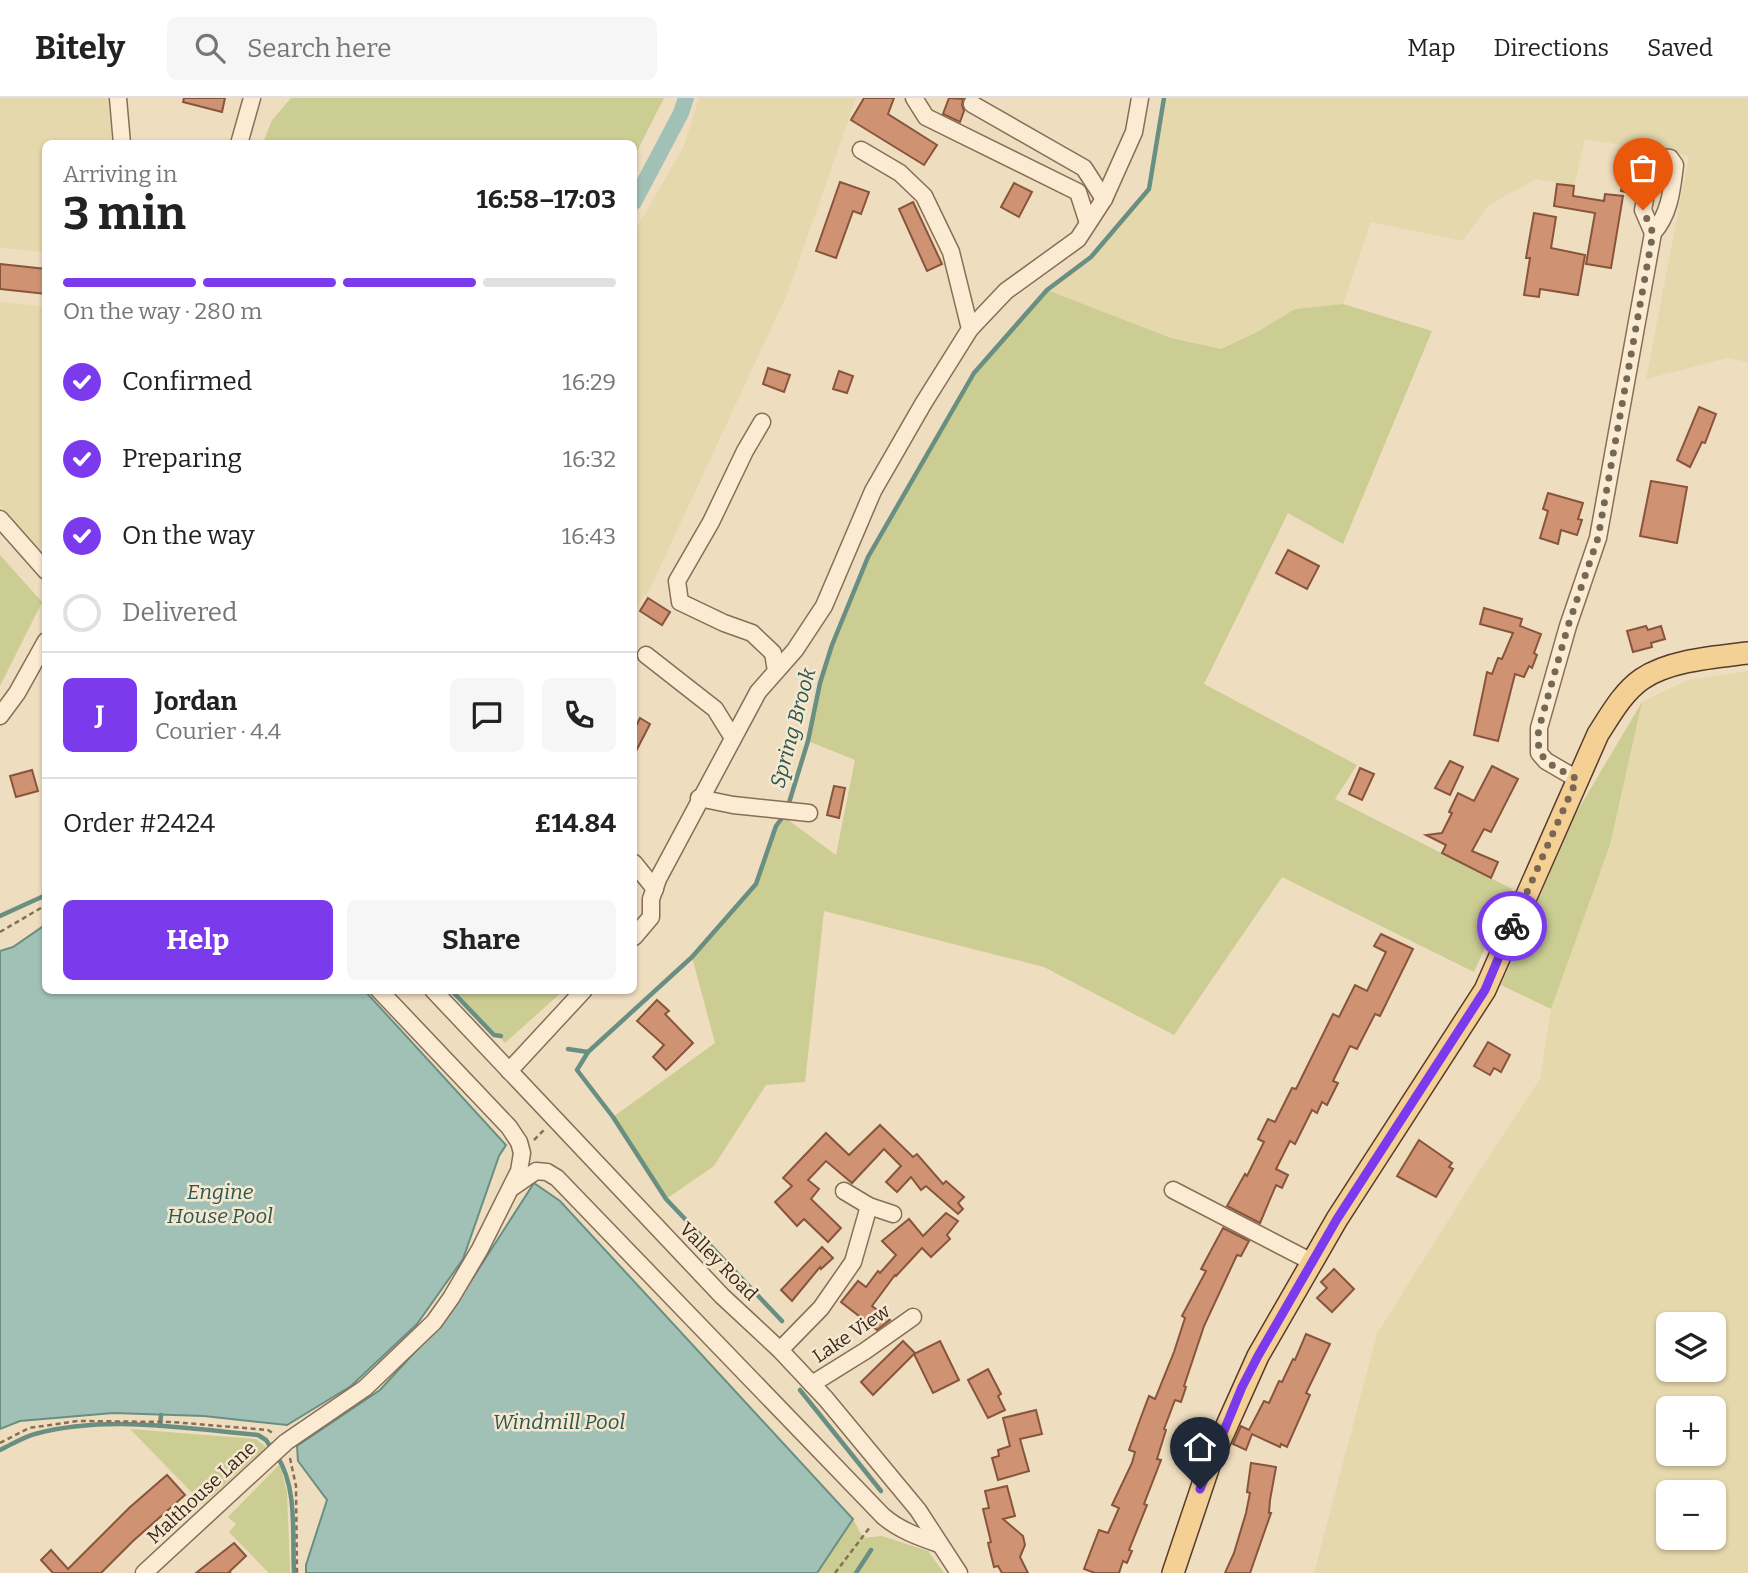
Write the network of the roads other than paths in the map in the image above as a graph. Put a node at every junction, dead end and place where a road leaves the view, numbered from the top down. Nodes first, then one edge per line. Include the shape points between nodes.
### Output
1 (118, 98) edge
2 (251, 98) edge
3 (914, 98) edge
4 (1140, 98) edge
5 (972, 104) dead end
6 (122, 140) edge
7 (240, 140) edge
8 (861, 150) dead end
9 (1104, 199) junction
10 (1088, 223) junction
11 (1653, 233) dead end
12 (970, 329) junction
13 (762, 422) dead end
14 (0, 519) edge
15 (42, 566) edge
16 (42, 648) edge
17 (1748, 653) edge
18 (646, 655) dead end
19 (776, 671) junction
20 (0, 716) edge
21 (733, 738) junction
22 (1577, 779) junction
23 (699, 798) junction
24 (809, 813) dead end
25 (637, 867) edge
26 (655, 889) junction
27 (637, 933) edge
28 (383, 994) edge
29 (437, 994) edge
30 (580, 994) edge
31 (509, 1071) junction
32 (511, 1189) junction
33 (1172, 1190) dead end
34 (844, 1191) dead end
35 (869, 1206) junction
36 (893, 1214) dead end
37 (1312, 1262) junction
38 (913, 1317) dead end
39 (780, 1350) junction
40 (812, 1384) junction
41 (939, 1544) junction
42 (144, 1573) edge
43 (959, 1573) edge
44 (1173, 1573) edge

1 - 6 street
2 - 7 street
3 - 10 street via 926,117 1079,192
4 - 9 street via 1134,132
5 - 9 street via 1084,167
8 - 12 street via 900,173 924,196 951,252
9 - 10 street
10 - 12 street via 1079,239 1006,291
11 - 22 street via 1598,538 1539,728 1539,753
12 - 19 street via 873,491 824,606
13 - 19 street via 677,581 680,602 752,633 773,653
14 - 15 street
16 - 20 street
17 - 22 main road via 1697,660 1643,679 1620,700
18 - 21 street via 715,709
19 - 21 street via 758,692
21 - 23 street
22 - 37 main road via 1485,990
23 - 24 street
23 - 26 street
25 - 26 street
26 - 27 street via 650,917
28 - 32 street, Malthouse Lane via 519,1142 519,1171
29 - 31 street, Valley Road
30 - 31 street
31 - 39 street, Valley Road via 722,1296
32 - 41 street via 536,1171 557,1178 883,1516
32 - 42 street, Malthouse Lane via 480,1249 433,1322 365,1388 286,1442
33 - 37 street
34 - 35 street
35 - 36 street
35 - 39 street via 853,1262 821,1308
37 - 44 main road via 1242,1387 1210,1463
38 - 40 street, Lake View
39 - 40 street, Valley Road
40 - 41 street, Valley Road via 910,1500
41 - 43 street, Valley Road

